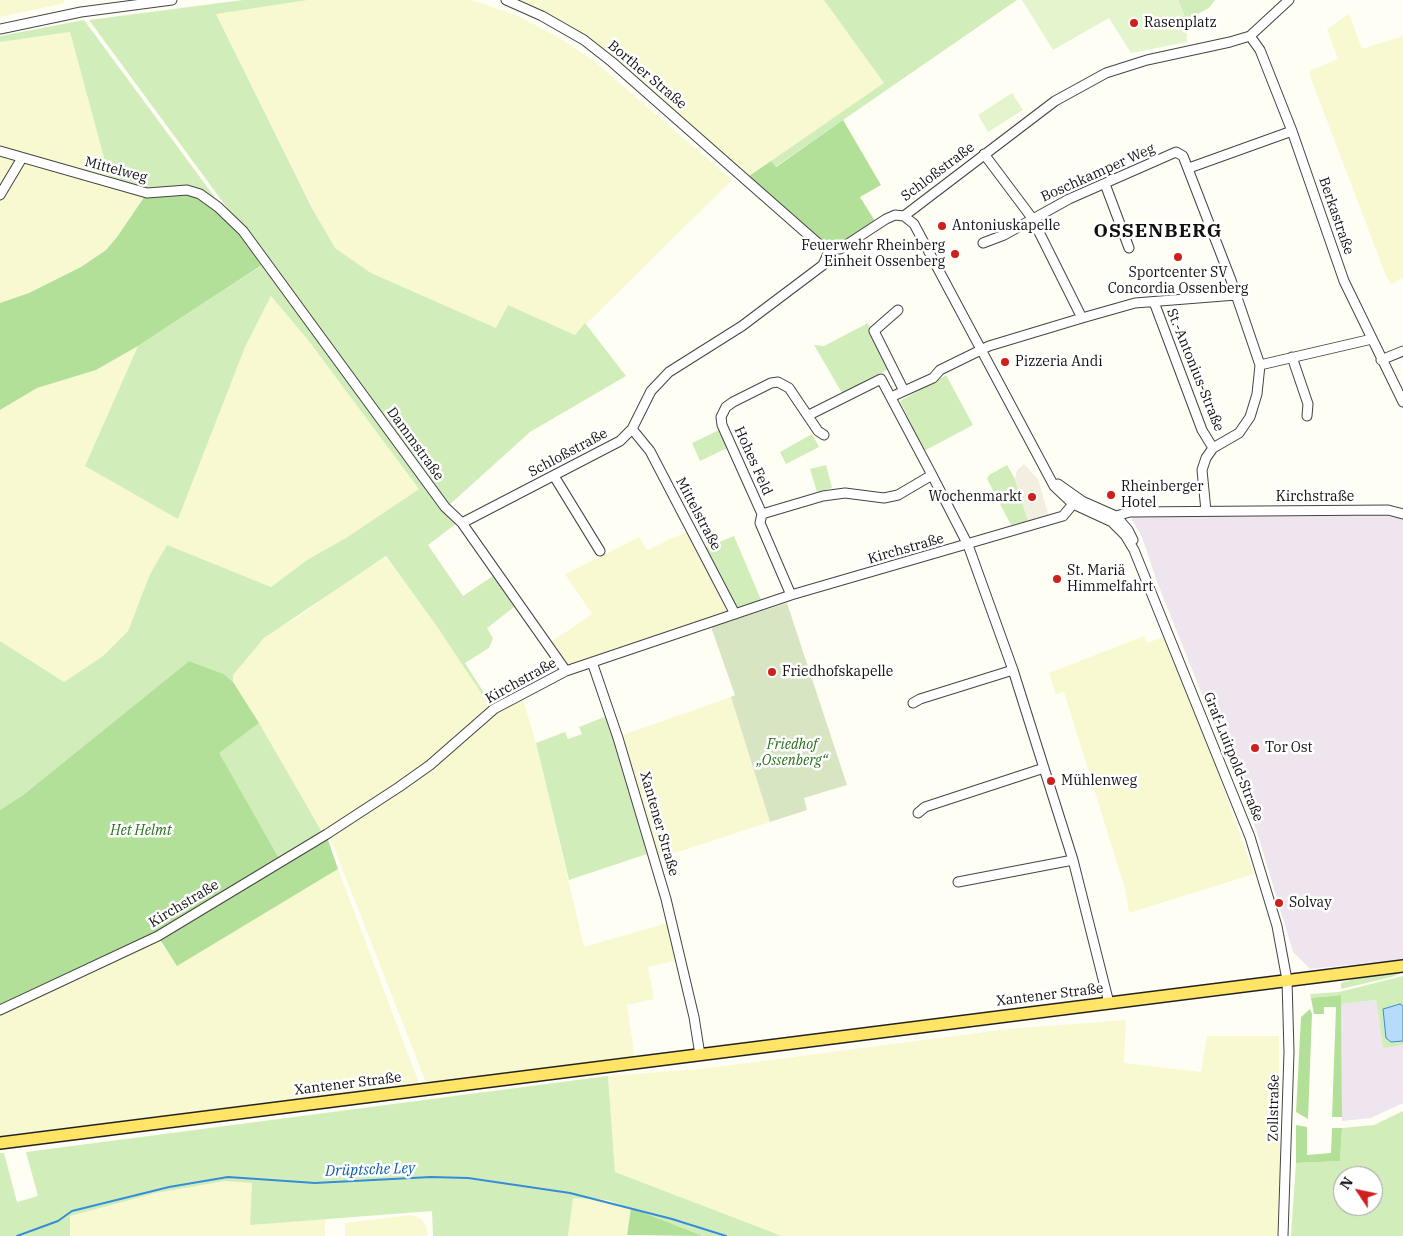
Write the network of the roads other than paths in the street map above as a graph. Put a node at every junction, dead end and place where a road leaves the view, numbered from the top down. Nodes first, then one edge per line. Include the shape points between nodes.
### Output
1 (172, 0) edge
2 (506, 0) edge
3 (1289, 0) edge
4 (0, 29) edge
5 (1250, 36) junction
6 (1292, 131) junction
7 (0, 150) edge
8 (984, 154) junction
9 (22, 158) junction
10 (1189, 168) junction
11 (1105, 184) junction
12 (0, 194) edge
13 (904, 216) junction
14 (1032, 218) junction
15 (243, 232) joint
16 (983, 243) dead end
17 (1129, 248) dead end
18 (830, 249) junction
19 (1236, 295) junction
20 (1154, 302) junction
21 (898, 310) dead end
22 (1082, 318) junction
23 (1372, 339) junction
24 (982, 350) junction
25 (1403, 351) edge
26 (1292, 357) junction
27 (1381, 360) junction
28 (1260, 365) junction
29 (904, 391) junction
30 (891, 398) junction
31 (1403, 402) edge
32 (809, 415) junction
33 (1307, 416) dead end
34 (632, 429) junction
35 (824, 435) dead end
36 (1213, 448) junction
37 (932, 475) junction
38 (554, 476) junction
39 (1076, 501) junction
40 (1206, 511) junction
41 (762, 514) junction
42 (1403, 514) edge
43 (1114, 519) junction
44 (462, 523) junction
45 (968, 545) junction
46 (600, 551) dead end
47 (791, 595) junction
48 (735, 614) junction
49 (592, 662) junction
50 (1013, 670) junction
51 (566, 671) junction
52 (913, 703) dead end
53 (1044, 768) junction
54 (918, 813) dead end
55 (1073, 860) junction
56 (958, 882) dead end
57 (1403, 966) edge
58 (1286, 980) junction
59 (1109, 1003) junction
60 (0, 1010) edge
61 (700, 1055) junction
62 (0, 1143) edge
63 (1283, 1236) edge

1 - 4 street
2 - 18 street, Borther Straße via 584,40 808,235
3 - 5 street, Schloßstraße
5 - 6 street, Berkastraße via 1260,50
5 - 8 street, Schloßstraße via 1106,73 1055,100
6 - 10 street
6 - 23 street, Berkastraße via 1344,281
7 - 9 street, Mittelweg
8 - 13 street, Schloßstraße
8 - 14 street
9 - 12 street
9 - 15 street, Mittelweg via 147,194 187,190 200,194
10 - 11 street, Boschkamper Weg via 1183,156 1176,152
10 - 19 street
11 - 14 street, Boschkamper Weg
11 - 17 street
13 - 18 street, Schloßstraße via 892,216 845,246
13 - 24 street via 914,224
14 - 16 street, Boschkamper Weg
14 - 22 street
15 - 44 street, Dammstraße via 445,507
18 - 34 street, Schloßstraße via 827,259 816,270 742,326 669,372 652,391
19 - 20 street
19 - 28 street
20 - 22 street via 1135,303
20 - 36 street, St.-Antonius-Straße via 1202,430
21 - 29 street via 874,332
22 - 24 street
23 - 26 street
23 - 27 street, Berkastraße
24 - 29 street
24 - 39 street via 1048,477 1057,490
25 - 27 street
26 - 28 street
26 - 33 street via 1308,404
27 - 31 street, Berkastraße
28 - 36 street via 1257,394 1250,417 1239,433
29 - 30 street
30 - 32 street via 881,379
30 - 37 street
32 - 35 street, Hohes Feld
32 - 41 street, Hohes Feld via 789,388 778,382 734,402 726,407 721,417
34 - 38 street, Schloßstraße via 620,441
34 - 48 street, Mittelstraße via 650,451
36 - 40 street via 1202,470
37 - 41 street via 898,495 884,498 845,492
37 - 45 street
38 - 44 street, Schloßstraße
38 - 46 street
39 - 43 street
39 - 45 street, Kirchstraße via 1062,516
40 - 42 street, Kirchstraße via 1388,510
40 - 43 street, Kirchstraße via 1130,512
41 - 47 street, Hohes Feld via 760,523
43 - 58 street, Graf-Luitpold-Straße via 1128,530 1250,837 1278,934
44 - 51 street, Dammstraße
45 - 47 street, Kirchstraße
45 - 50 street
47 - 48 street, Kirchstraße
48 - 49 street, Kirchstraße
49 - 51 street, Kirchstraße
49 - 61 street, Xantener Straße via 618,738 670,916
50 - 52 street
50 - 53 street
51 - 60 street, Kirchstraße via 494,710 430,765 327,834 158,936
53 - 54 street via 926,807
53 - 55 street
55 - 56 street
55 - 59 street
57 - 58 main road, Xantener Straße
58 - 59 main road, Xantener Straße
58 - 63 street, Zollstraße via 1289,1052
59 - 61 main road, Xantener Straße
61 - 62 main road, Xantener Straße

